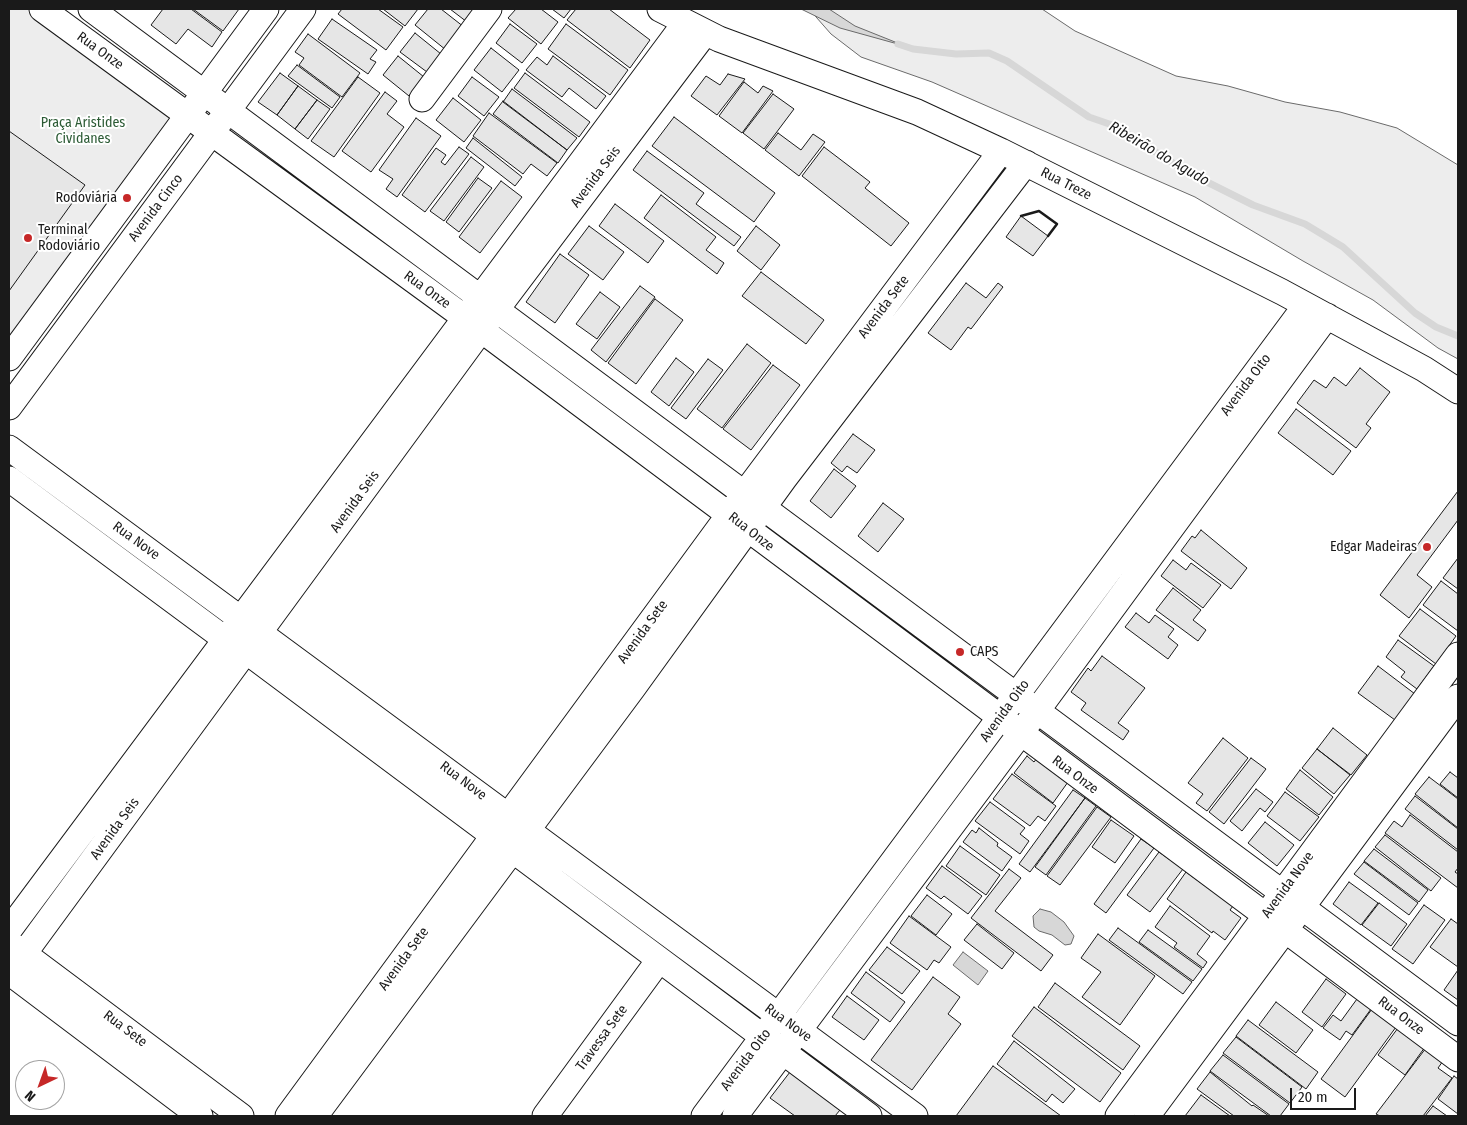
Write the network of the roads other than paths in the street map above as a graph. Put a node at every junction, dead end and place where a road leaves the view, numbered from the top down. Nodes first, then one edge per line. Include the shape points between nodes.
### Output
1 (42, 9) edge
2 (91, 9) edge
3 (266, 9) edge
4 (303, 9) edge
5 (489, 9) edge
6 (660, 9) edge
7 (695, 28) junction
8 (205, 93) junction
9 (422, 99) dead end
10 (228, 111) junction
11 (189, 115) junction
12 (212, 133) junction
13 (1002, 151) junction
14 (1026, 163) junction
15 (488, 303) junction
16 (1316, 311) junction
17 (473, 324) junction
18 (9, 358) edge
19 (1458, 390) edge
20 (9, 408) edge
21 (9, 448) edge
22 (9, 479) edge
23 (754, 500) junction
24 (738, 522) junction
25 (250, 624) junction
26 (225, 639) junction
27 (246, 651) junction
28 (1458, 655) edge
29 (1017, 694) junction
30 (1458, 697) edge
31 (1037, 710) junction
32 (1000, 718) junction
33 (392, 729) junction
34 (1020, 734) junction
35 (375, 748) junction
36 (142, 751) junction
37 (162, 765) junction
38 (518, 822) junction
39 (79, 835) junction
40 (503, 844) junction
41 (99, 850) junction
42 (1292, 899) junction
43 (1275, 923) junction
44 (9, 930) edge
45 (659, 960) junction
46 (12, 963) edge
47 (779, 1016) junction
48 (1458, 1023) edge
49 (800, 1032) junction
50 (136, 1037) junction
51 (763, 1037) junction
52 (783, 1052) junction
53 (120, 1056) junction
54 (1458, 1059) edge
55 (200, 1116) edge
56 (241, 1116) edge
57 (288, 1116) edge
58 (315, 1116) edge
59 (545, 1116) edge
60 (704, 1116) edge
61 (735, 1116) edge
62 (869, 1116) edge
63 (915, 1116) edge
64 (1118, 1116) edge
65 (1147, 1116) edge

1 - 11 street, Rua Onze
2 - 8 street, Rua Onze
3 - 8 street, Avenida Cinco
4 - 10 street, Avenida Cinco
5 - 9 street
6 - 7 street, Rua Treze
7 - 13 street, Rua Treze via 917,112
7 - 15 street, Avenida Seis
8 - 10 street, Rua Onze
8 - 11 street, Avenida Cinco
10 - 12 street, Avenida Cinco
10 - 15 street, Rua Onze
11 - 12 street, Rua Onze
11 - 18 street, Avenida Cinco
12 - 17 street, Rua Onze
12 - 20 street, Avenida Cinco
13 - 14 street, Rua Treze
13 - 23 street, Avenida Sete
14 - 16 street, Rua Treze
14 - 23 street, Avenida Sete
15 - 17 street, Avenida Seis
15 - 23 street, Rua Onze
16 - 19 street, Rua Treze
16 - 29 street, Avenida Oito
16 - 31 street, Avenida Oito
17 - 24 street, Rua Onze
17 - 25 street, Avenida Seis
21 - 25 street, Rua Nove
22 - 26 street, Rua Nove
23 - 24 street, Avenida Sete
23 - 29 street, Rua Onze
24 - 32 street, Rua Onze
24 - 38 street, Avenida Sete
25 - 26 street, Avenida Seis
25 - 27 street, Avenida Seis
25 - 33 street, Rua Nove
26 - 27 street, Rua Nove
26 - 36 street, Avenida Seis
27 - 35 street, Rua Nove
27 - 37 street, Avenida Seis
28 - 42 street, Avenida Nove
29 - 31 street, Rua Onze
29 - 32 street, Avenida Oito
30 - 42 street, Avenida Nove
31 - 34 street, Avenida Oito
31 - 42 street, Rua Onze
32 - 34 street, Rua Onze
32 - 47 street, Avenida Oito
33 - 35 street
33 - 38 street, Rua Nove
34 - 43 street, Rua Onze
34 - 49 street, Avenida Oito
35 - 40 street, Rua Nove
36 - 37 street
36 - 39 street, Avenida Seis
37 - 41 street, Avenida Seis
38 - 40 street, Avenida Sete
38 - 47 street, Rua Nove
39 - 41 street
39 - 44 street, Avenida Seis
40 - 45 street, Rua Nove
40 - 57 street, Avenida Sete
40 - 58 street, Avenida Sete
41 - 46 street, Avenida Seis
42 - 43 street, Avenida Nove
42 - 48 street, Rua Onze
43 - 54 street, Rua Onze
43 - 64 street, Avenida Nove
43 - 65 street, Avenida Nove
45 - 51 street, Rua Nove
45 - 59 street, Travessa Sete
46 - 50 street, Rua Sete
46 - 53 street, Rua Sete
47 - 49 street, Rua Nove
47 - 51 street, Avenida Oito
49 - 52 street, Avenida Oito
49 - 63 street, Rua Nove
50 - 53 street
50 - 56 street, Rua Sete
51 - 52 street, Rua Nove
51 - 60 street, Avenida Oito
52 - 61 street, Avenida Oito
52 - 62 street, Rua Nove
53 - 55 street, Rua Sete

